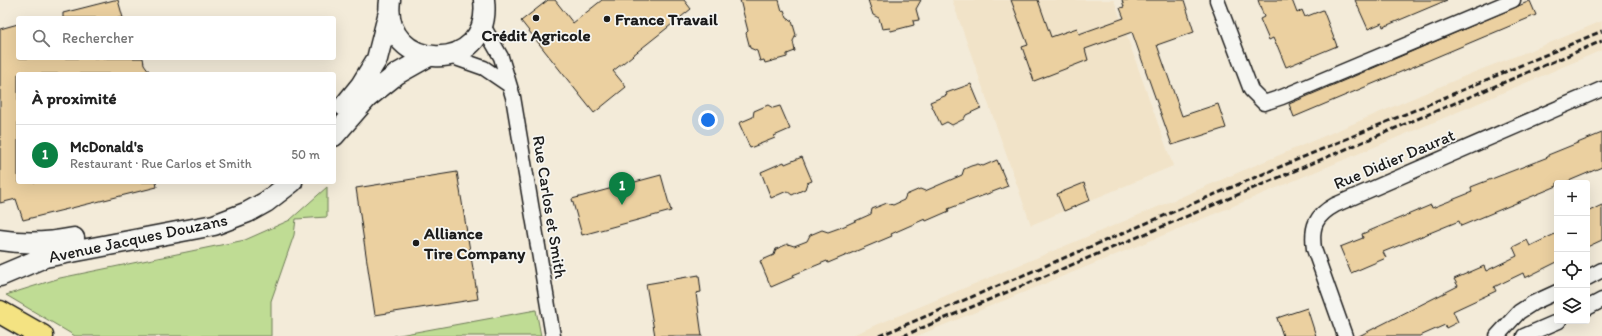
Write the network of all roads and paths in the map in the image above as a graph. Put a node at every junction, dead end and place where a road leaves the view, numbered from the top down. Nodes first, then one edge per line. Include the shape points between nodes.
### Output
1 (484, 0) edge
2 (1217, 0) edge
3 (1513, 0) edge
4 (390, 6) edge
5 (482, 24) junction
6 (429, 56) junction
7 (450, 56) junction
8 (509, 85) junction
9 (1602, 89) edge
10 (336, 115) edge
11 (336, 134) edge
12 (269, 184) edge
13 (289, 184) edge
14 (0, 240) edge
15 (1602, 270) edge
16 (0, 276) edge
17 (1590, 276) edge
18 (1554, 293) edge
19 (1602, 300) edge
20 (1590, 306) edge
21 (0, 312) edge
22 (1554, 323) edge
23 (42, 336) edge
24 (553, 336) edge
25 (1345, 336) edge
26 (1497, 336) edge
27 (1524, 336) edge

1 - 5 main road
2 - 3 street via 1251,90 1264,103
4 - 6 main road via 391,23 403,43 411,50
4 - 10 main road via 377,59 361,85
5 - 7 main road via 474,41 465,49
5 - 8 street, Rue Carlos et Smith via 501,57
6 - 7 main road
6 - 11 main road via 397,74 367,98
7 - 8 street via 484,68
8 - 24 street, Rue Carlos et Smith
9 - 25 street, Rue Didier Daurat via 1335,205 1322,214 1313,229 1314,249
12 - 14 main road, Avenue Jacques Douzans via 246,198 206,212 52,242
13 - 16 main road, Avenue Jacques Douzans via 248,212 214,225 45,257
15 - 17 street
18 - 26 street via 1519,312
19 - 20 street
21 - 23 main road
22 - 27 street

